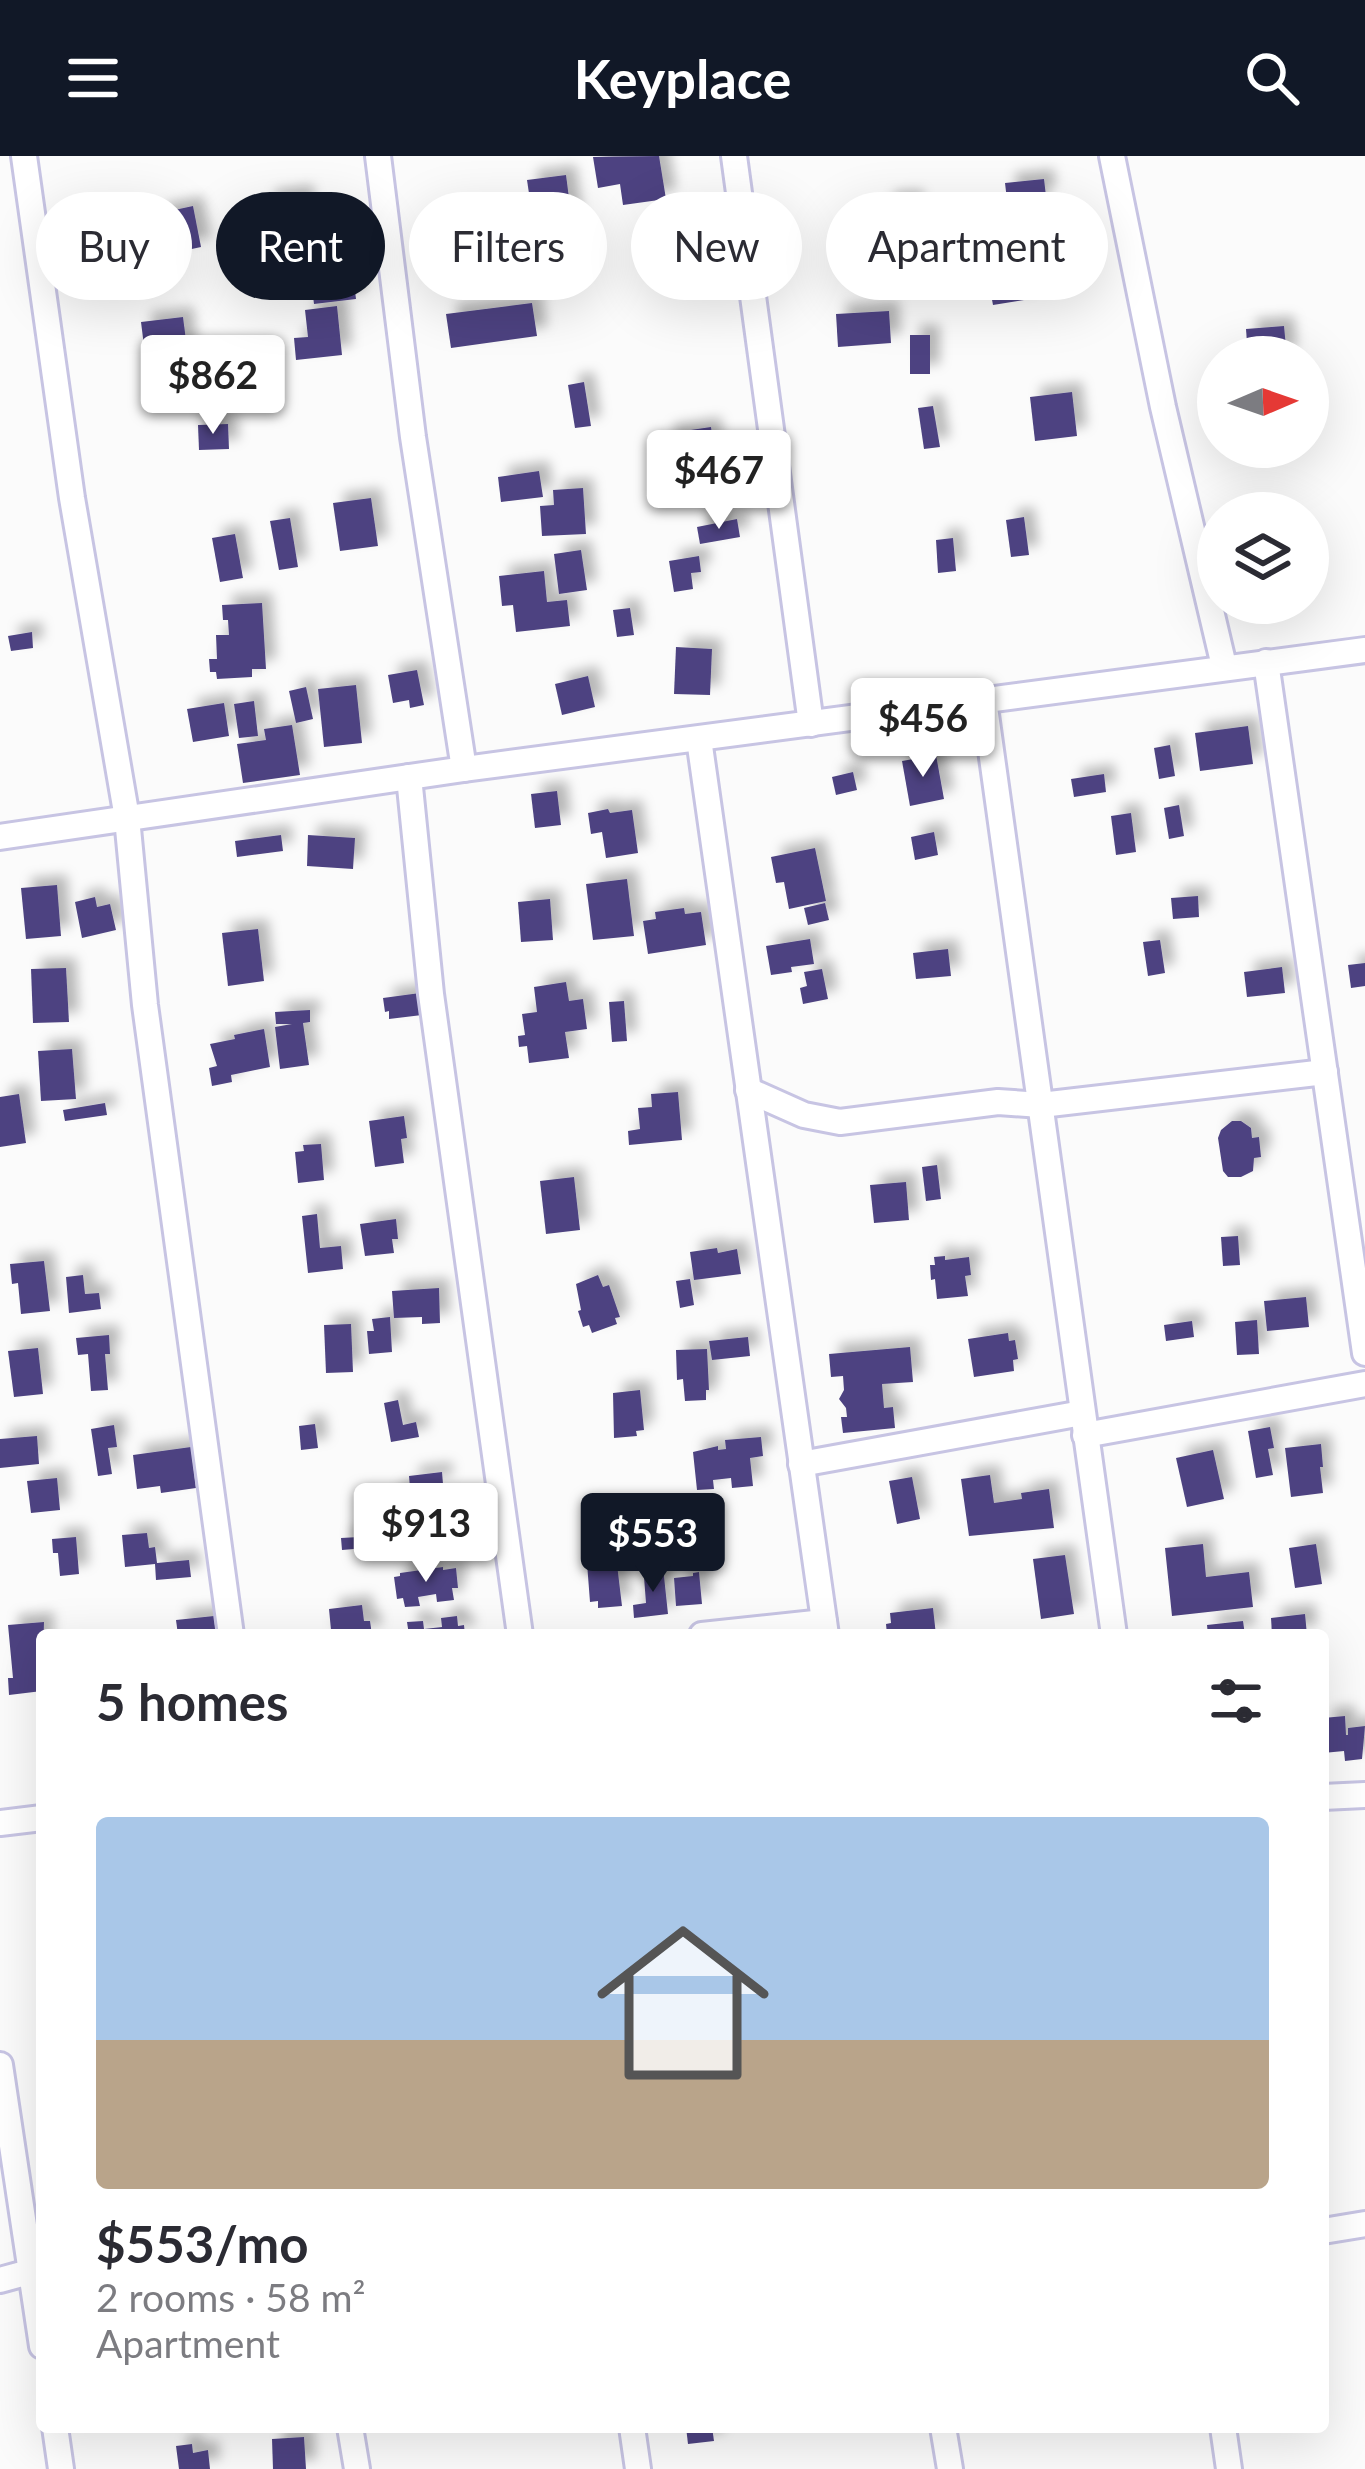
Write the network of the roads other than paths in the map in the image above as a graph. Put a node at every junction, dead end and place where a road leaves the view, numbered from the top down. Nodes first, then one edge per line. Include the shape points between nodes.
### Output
1 (24, 156) edge
2 (378, 156) edge
3 (734, 156) edge
4 (1112, 156) edge
5 (1365, 650) edge
6 (1266, 662) junction
7 (1224, 666) junction
8 (984, 700) junction
9 (811, 724) junction
10 (698, 739) junction
11 (464, 769) junction
12 (409, 777) junction
13 (128, 818) junction
14 (0, 837) edge
15 (1325, 1072) junction
16 (748, 1090) junction
17 (1041, 1105) junction
18 (1365, 1353) edge
19 (1365, 1384) edge
20 (1084, 1424) junction
21 (801, 1464) junction
22 (825, 1628) edge
23 (230, 1629) edge
24 (519, 1629) edge
25 (1113, 1629) edge
26 (1365, 1795) edge
27 (1329, 1797) edge
28 (36, 1819) edge
29 (0, 1823) edge
30 (0, 2066) edge
31 (1365, 2224) edge
32 (1329, 2229) edge
33 (29, 2272) junction
34 (0, 2280) edge
35 (36, 2307) edge
36 (56, 2433) edge
37 (351, 2433) edge
38 (633, 2433) edge
39 (944, 2433) edge
40 (1224, 2433) edge
41 (61, 2469) edge
42 (357, 2469) edge
43 (638, 2469) edge
44 (950, 2469) edge
45 (1229, 2469) edge

1 - 13 street
2 - 11 street
3 - 9 street
4 - 7 street
5 - 6 street
6 - 7 street
6 - 15 street
7 - 8 street
8 - 9 street
8 - 17 street
9 - 10 street
10 - 11 street
10 - 16 street
11 - 12 street
12 - 13 street
12 - 24 street via 431,994
13 - 14 street
13 - 23 street via 145,1005
15 - 17 street
15 - 18 street
16 - 17 street via 840,1122 998,1102
16 - 21 street
17 - 20 street
19 - 20 street
20 - 21 street
20 - 25 street
21 - 22 street
26 - 27 street
28 - 29 street
30 - 33 street
31 - 32 street
33 - 34 street
33 - 35 street
36 - 41 street
37 - 42 street
38 - 43 street
39 - 44 street
40 - 45 street

